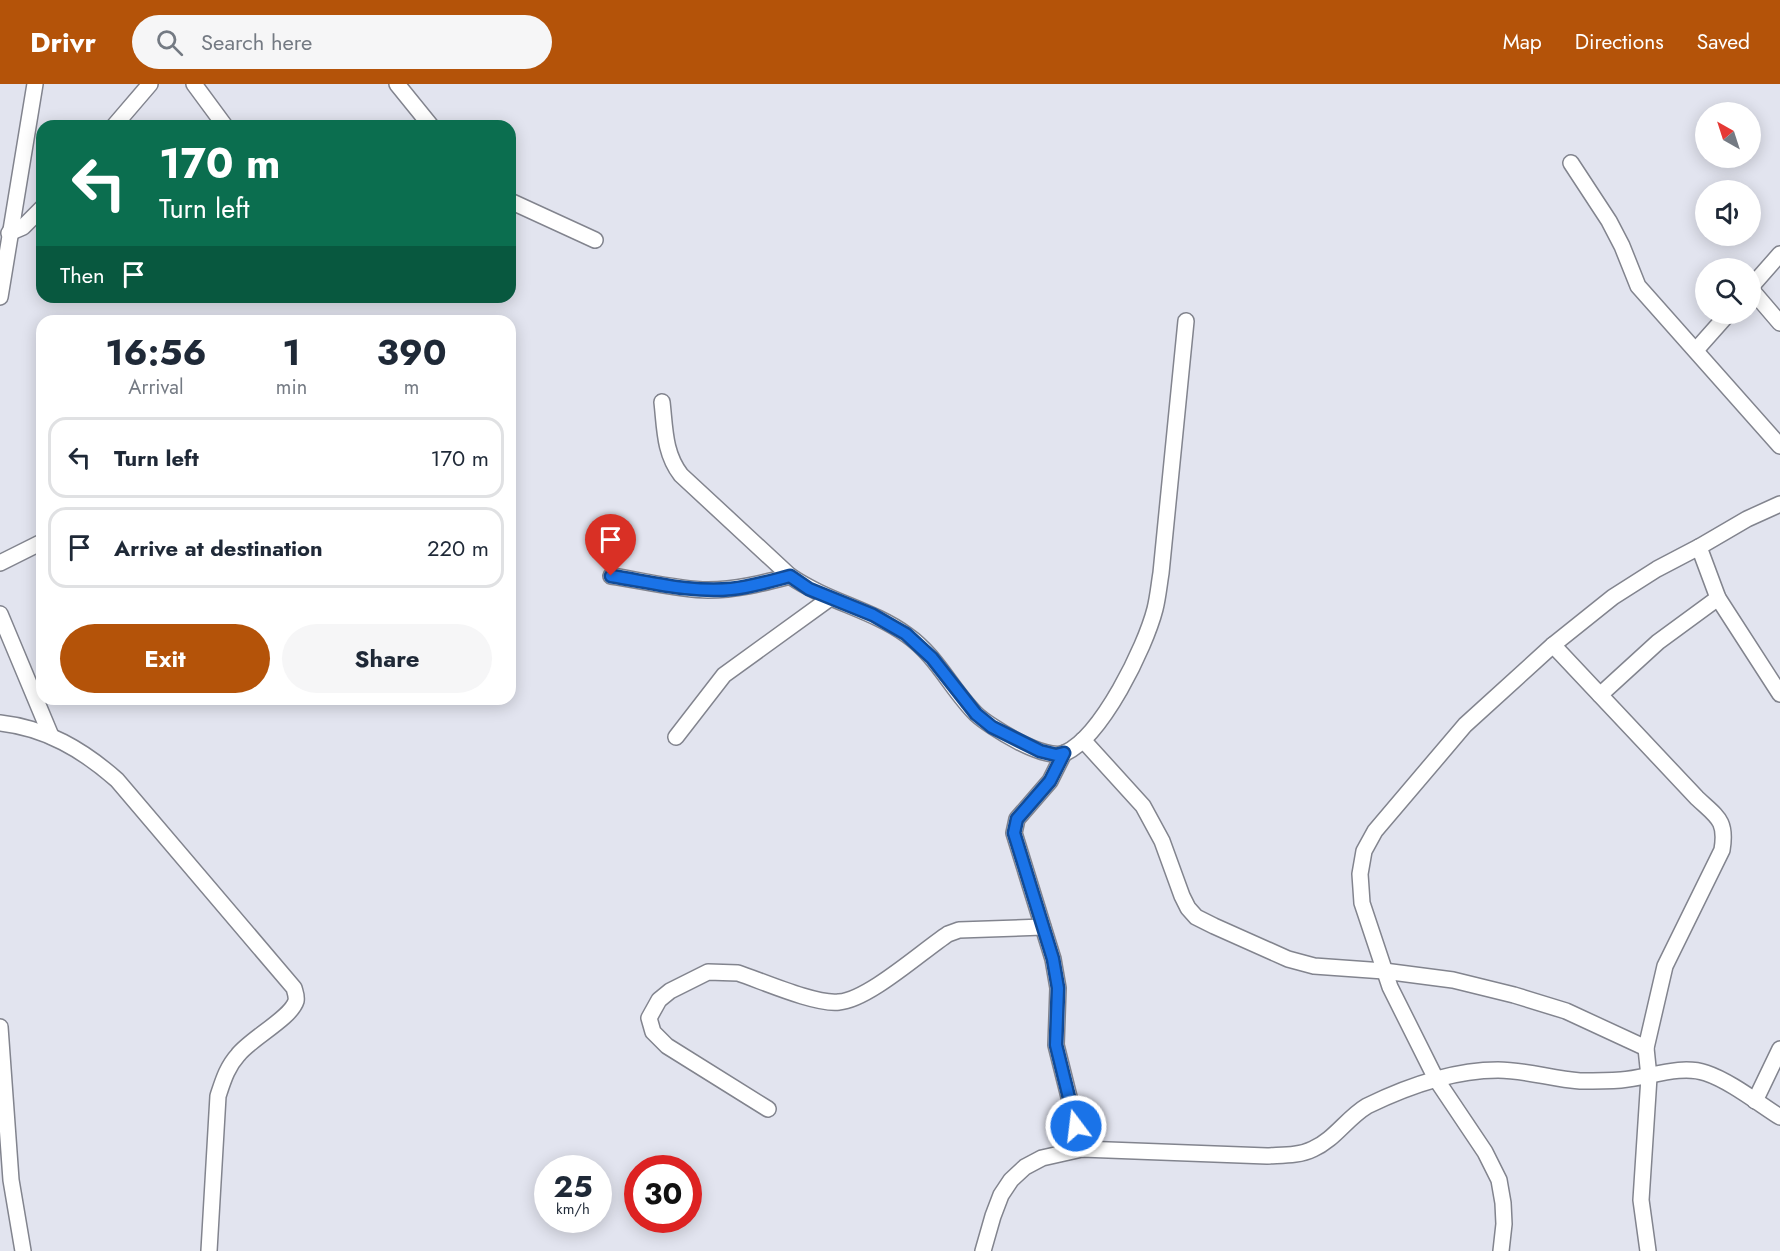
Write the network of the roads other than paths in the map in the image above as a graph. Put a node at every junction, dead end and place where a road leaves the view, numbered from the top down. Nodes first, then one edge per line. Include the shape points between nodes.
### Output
1 (35, 84) edge
2 (150, 84) edge
3 (194, 84) edge
4 (397, 84) edge
5 (119, 120) edge
6 (221, 120) edge
7 (426, 120) edge
8 (1570, 164) dead end
9 (516, 204) edge
10 (36, 214) edge
11 (9, 233) junction
12 (595, 240) dead end
13 (1780, 254) edge
14 (0, 297) edge
15 (1186, 321) dead end
16 (1780, 323) edge
17 (1719, 324) edge
18 (1696, 350) junction
19 (662, 402) dead end
20 (1780, 446) edge
21 (1780, 504) edge
22 (36, 545) edge
23 (1699, 547) junction
24 (0, 563) edge
25 (611, 576) dead end
26 (790, 576) junction
27 (829, 598) junction
28 (1718, 598) junction
29 (0, 614) edge
30 (1552, 645) junction
31 (1780, 694) edge
32 (1600, 695) junction
33 (36, 700) edge
34 (38, 705) edge
35 (0, 723) edge
36 (51, 736) junction
37 (676, 737) dead end
38 (1083, 740) junction
39 (1064, 753) junction
40 (1043, 927) junction
41 (1384, 971) junction
42 (0, 1027) edge
43 (1646, 1048) junction
44 (1780, 1049) edge
45 (1648, 1077) junction
46 (1436, 1079) junction
47 (1755, 1101) junction
48 (768, 1109) dead end
49 (1780, 1117) edge
50 (1082, 1149) junction
51 (23, 1251) edge
52 (209, 1251) edge
53 (983, 1251) edge
54 (1501, 1251) edge
55 (1648, 1251) edge

1 - 11 street
2 - 5 street
3 - 6 street
4 - 7 street
8 - 18 street via 1609,221 1638,286
9 - 12 street
10 - 11 street via 23,227
11 - 14 street
13 - 16 street via 1750,288
15 - 38 street via 1155,609 1125,681
17 - 18 street
18 - 20 street
19 - 26 street via 671,462
21 - 23 street
22 - 24 street
23 - 28 street
23 - 30 street via 1613,597
25 - 26 street via 705,590 757,585
26 - 27 street
27 - 37 street via 724,675
27 - 39 street via 873,615 912,639 976,714 992,727 1040,751
28 - 31 street
28 - 32 street via 1658,642
29 - 33 street
30 - 32 street
30 - 41 street via 1465,725 1375,831 1364,851 1360,874 1362,903
32 - 43 street via 1720,820 1725,834 1722,850 1665,966
34 - 36 street
35 - 36 street
36 - 52 street via 75,747 117,780 294,988 295,1004 238,1054 225,1074 218,1096
38 - 39 street
38 - 41 street via 1143,806 1162,841 1182,896 1196,917 1288,959 1314,966
39 - 40 street via 1050,781 1017,819 1014,833
40 - 48 street via 959,930 948,934 871,990 839,1002 821,1001 725,971 708,972 659,1000 649,1018 653,1032 667,1046
40 - 50 street via 1058,988 1058,1059
41 - 43 street via 1453,980 1546,1004
41 - 46 street
42 - 51 street via 11,1180
43 - 45 street
44 - 47 street
45 - 46 street via 1580,1080 1499,1070
45 - 47 street via 1668,1071 1706,1073
45 - 55 street via 1641,1200
46 - 50 street via 1367,1106 1324,1143 1297,1154
46 - 54 street via 1499,1180 1504,1224
47 - 49 street
50 - 53 street via 1042,1158 1011,1180 993,1215

